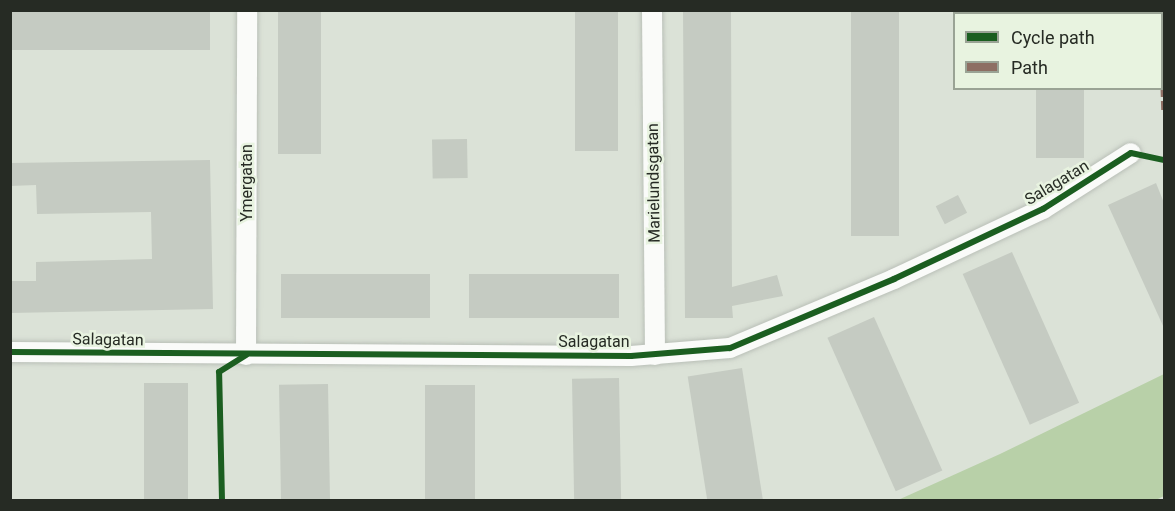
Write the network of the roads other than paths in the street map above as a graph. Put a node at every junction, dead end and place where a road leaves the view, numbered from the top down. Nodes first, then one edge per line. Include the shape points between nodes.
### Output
1 (247, 10) edge
2 (652, 10) edge
3 (1131, 153) dead end
4 (10, 352) edge
5 (246, 355) junction
6 (655, 355) junction

1 - 5 street, Ymergatan
2 - 6 street, Marielundsgatan
3 - 6 street, Salagatan via 1043,209 867,291 730,348
4 - 5 street, Salagatan
5 - 6 street, Salagatan

